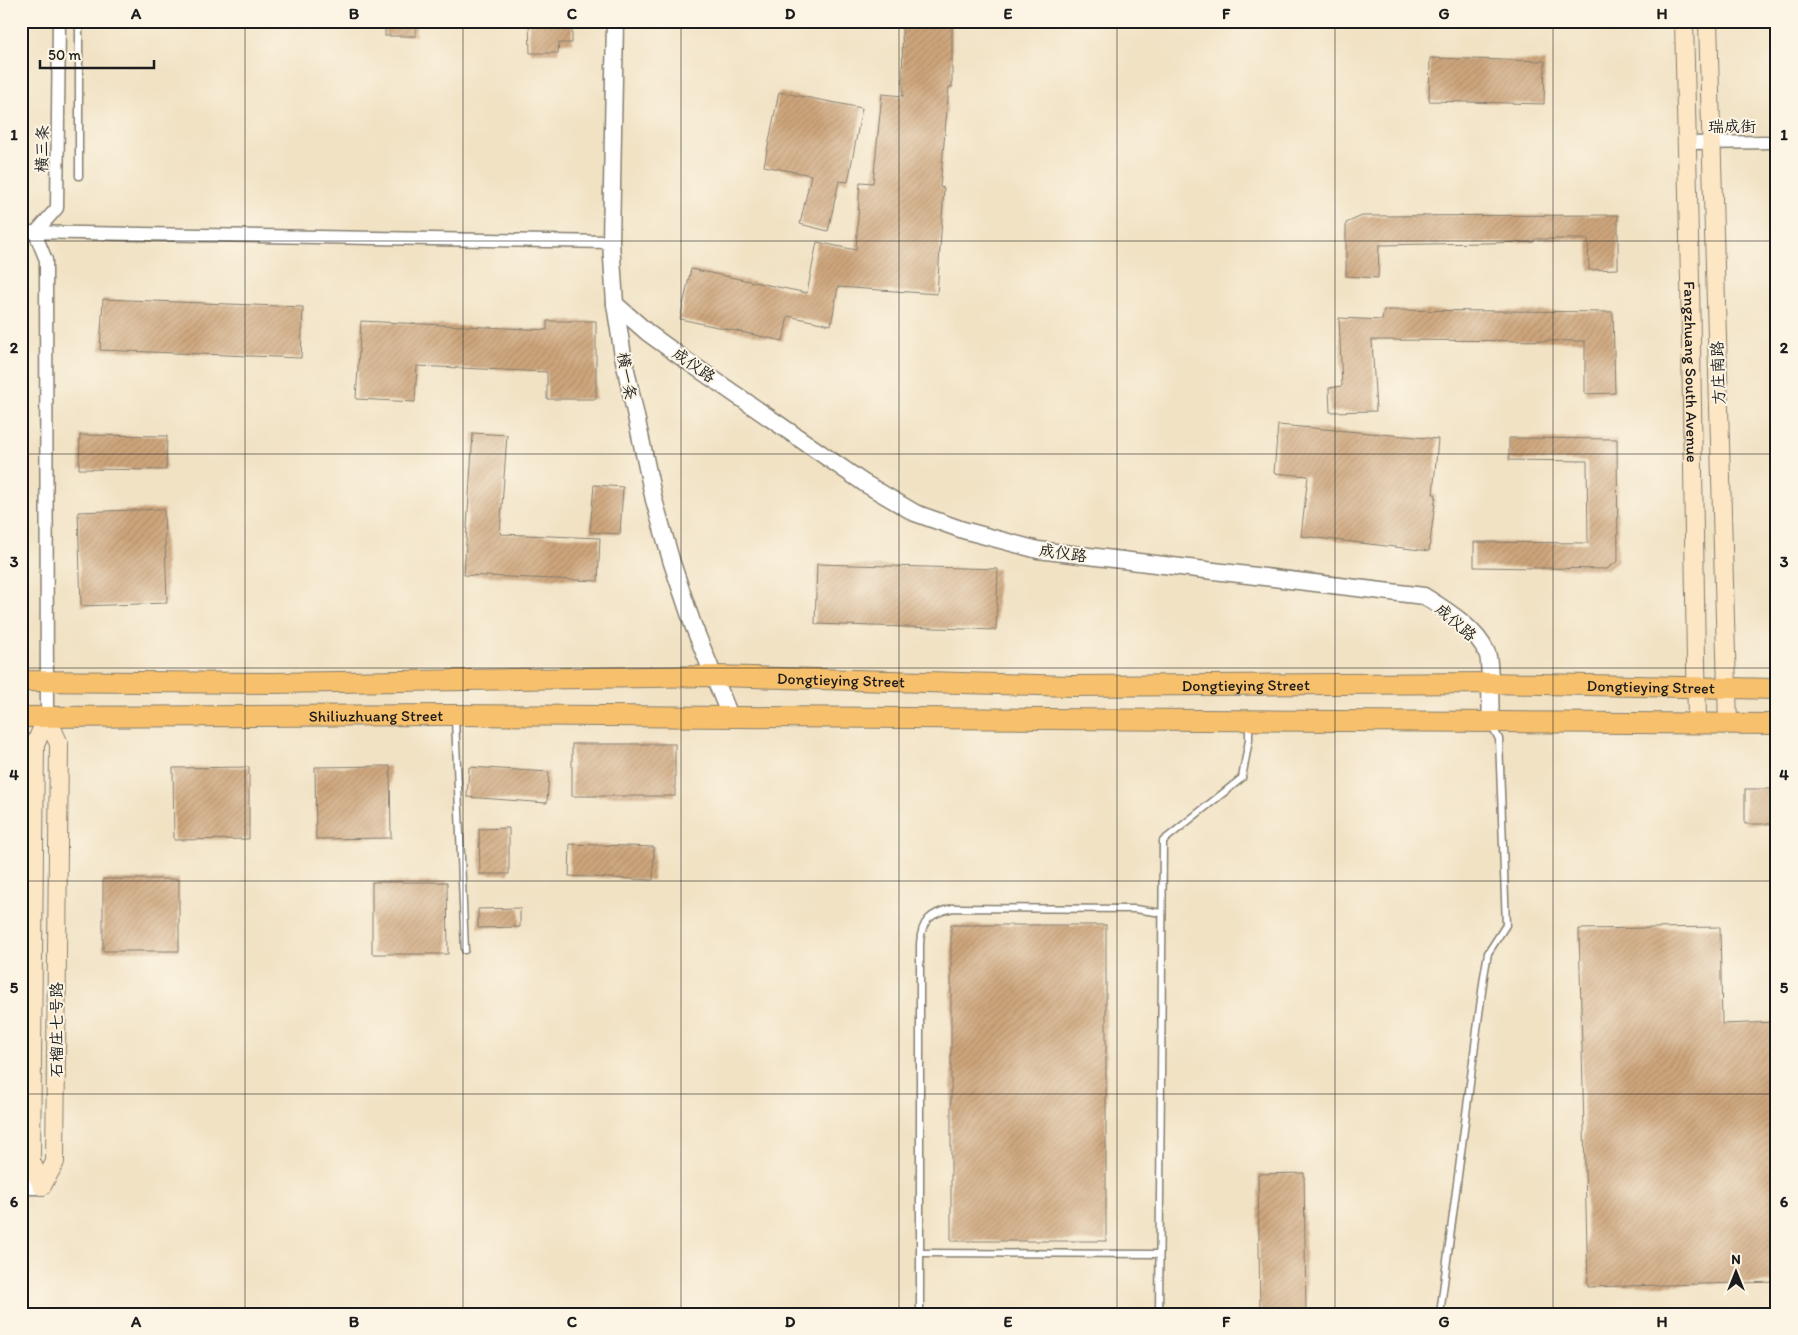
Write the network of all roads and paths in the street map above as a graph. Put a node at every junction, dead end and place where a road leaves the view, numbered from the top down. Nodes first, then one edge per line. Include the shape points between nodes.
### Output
1 (59, 21) edge
2 (79, 21) edge
3 (615, 21) edge
4 (1684, 21) edge
5 (1708, 21) edge
6 (1711, 141) junction
7 (1777, 142) edge
8 (1687, 143) junction
9 (79, 176) dead end
10 (21, 232) edge
11 (35, 233) junction
12 (611, 242) junction
13 (615, 304) junction
14 (715, 676) junction
15 (21, 681) edge
16 (47, 681) junction
17 (1489, 683) junction
18 (1697, 687) junction
19 (1727, 688) junction
20 (1777, 689) edge
21 (455, 715) junction
22 (730, 716) junction
23 (21, 717) edge
24 (47, 717) junction
25 (1248, 719) junction
26 (1491, 723) junction
27 (1697, 724) junction
28 (1728, 724) junction
29 (1777, 724) edge
30 (1162, 913) junction
31 (465, 950) dead end
32 (21, 1186) edge
33 (42, 1186) junction
34 (920, 1253) junction
35 (1159, 1254) junction
36 (920, 1314) edge
37 (1159, 1314) edge
38 (1440, 1314) edge

1 - 11 street, 横三条 via 57,208
2 - 9 lane
3 - 12 street, 横一条
4 - 8 main road, Fangzhuang South Avenue
5 - 6 main road, 方庄南路
6 - 7 street, 瑞成街
6 - 8 street, 瑞成街
6 - 19 main road, 方庄南路
8 - 18 main road, Fangzhuang South Avenue
10 - 11 street
11 - 12 street
11 - 16 street via 46,260
12 - 13 street, 横一条
13 - 14 street, 横一条 via 654,500 693,625
13 - 17 street, 成仪路 via 684,359 864,483 915,513 1038,550 1424,596 1446,610 1478,639 1488,654
14 - 16 main road, Shiliuzhuang Street via 271,683
14 - 17 main road, Dongtieying Street via 1072,686
14 - 22 street, 横一条
15 - 16 main road, Shiliuzhuang Street
16 - 24 street
17 - 18 main road, Dongtieying Street
17 - 26 street, 成仪路
18 - 19 main road, Dongtieying Street
18 - 27 main road, Fangzhuang South Avenue
19 - 20 main road, Dongtieying Street
19 - 28 main road, 方庄南路
21 - 22 main road, Shiliuzhuang Street
21 - 24 main road, Shiliuzhuang Street
21 - 31 lane
22 - 25 main road, Dongtieying Street
23 - 24 main road, Shiliuzhuang Street
24 - 33 main road, 石榴庄七号路 via 35,745 31,1160
24 - 33 main road, 石榴庄七号路 via 59,744 56,1132 55,1162
25 - 26 main road, Dongtieying Street
25 - 30 lane via 1242,778 1163,841
26 - 27 main road, Dongtieying Street
26 - 38 lane via 1499,739 1506,924 1488,954 1484,976
27 - 28 main road, Dongtieying Street
28 - 29 main road, Dongtieying Street
30 - 34 lane via 1136,909 953,908 936,911 926,920 920,932
30 - 35 lane
32 - 33 street
34 - 35 lane
34 - 36 lane
35 - 37 lane

